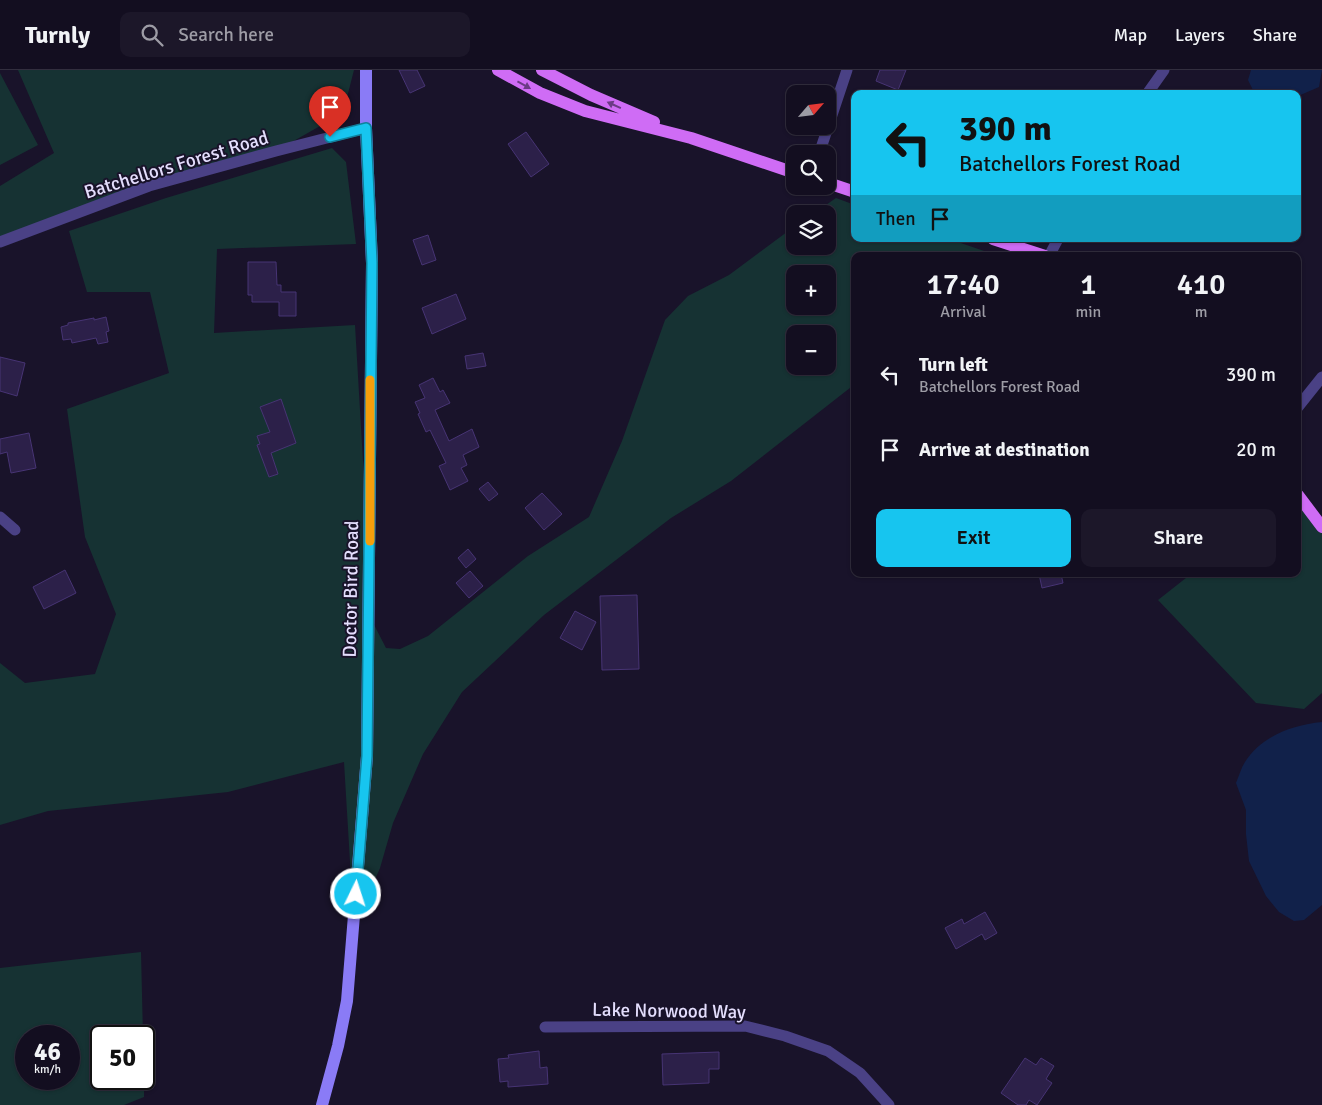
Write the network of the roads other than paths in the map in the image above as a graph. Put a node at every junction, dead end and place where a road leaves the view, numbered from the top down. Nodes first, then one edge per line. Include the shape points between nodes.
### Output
1 (366, 70) edge
2 (498, 70) edge
3 (542, 70) edge
4 (847, 70) edge
5 (1164, 70) edge
6 (1150, 90) edge
7 (366, 128) junction
8 (691, 138) junction
9 (822, 145) edge
10 (786, 170) edge
11 (836, 186) edge
12 (851, 191) edge
13 (0, 242) edge
14 (1002, 242) edge
15 (1033, 252) edge
16 (1322, 376) edge
17 (1301, 403) edge
18 (1301, 499) edge
19 (0, 517) edge
20 (1322, 527) edge
21 (15, 530) dead end
22 (545, 1027) dead end
23 (322, 1105) edge
24 (888, 1105) edge

1 - 7 main road, Doctor Bird Road
2 -> 8 main road via 540,93 585,110
8 -> 3 main road
4 - 9 street
5 - 6 street
7 - 13 street, Batchellors Forest Road via 149,186
7 - 23 main road, Doctor Bird Road via 372,263 367,756 347,1001
8 - 10 main road
11 - 12 main road
14 - 15 main road
16 - 17 street
18 - 20 main road
19 - 21 street
22 - 24 street, Lake Norwood Way via 745,1026 828,1052 860,1073

